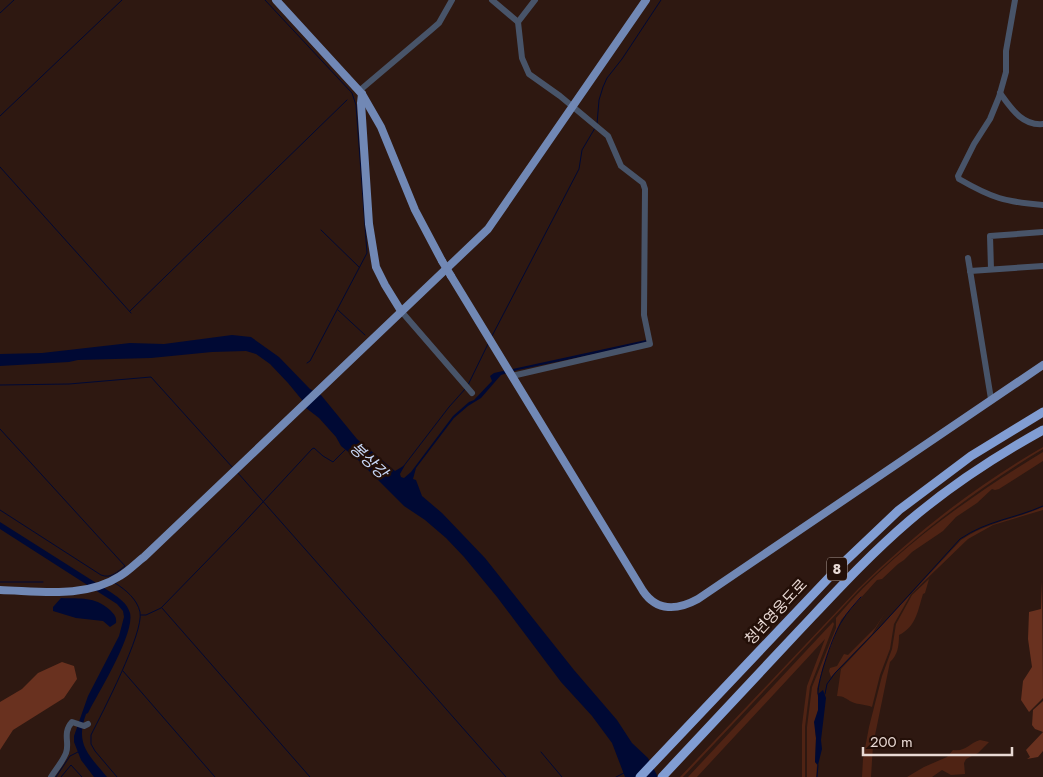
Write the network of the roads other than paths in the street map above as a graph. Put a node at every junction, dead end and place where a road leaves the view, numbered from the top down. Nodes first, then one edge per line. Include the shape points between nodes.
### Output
1 (276, 0) edge
2 (452, 0) edge
3 (492, 0) edge
4 (535, 0) edge
5 (646, 0) edge
6 (1015, 0) edge
7 (518, 22) junction
8 (361, 92) junction
9 (1000, 92) junction
10 (997, 104) junction
11 (1007, 104) junction
12 (572, 106) junction
13 (1043, 124) edge
14 (1043, 205) edge
15 (1043, 232) edge
16 (968, 258) dead end
17 (1043, 266) edge
18 (991, 269) junction
19 (970, 270) junction
20 (405, 308) junction
21 (1043, 364) edge
22 (511, 375) junction
23 (472, 393) dead end
24 (991, 399) junction
25 (1043, 412) edge
26 (1043, 430) edge
27 (0, 590) edge
28 (86, 725) dead end
29 (665, 776) edge
30 (51, 777) edge
31 (640, 777) edge

1 - 8 main road
2 - 8 street via 439,23
3 - 7 street
4 - 7 street
5 - 12 main road
6 - 9 street via 1006,51 1006,72
7 - 12 street via 525,68
8 - 20 main road via 369,224 376,267 384,285
8 - 22 main road, bridge via 381,127 415,210 442,261
9 - 10 street
9 - 11 street
10 - 11 street
10 - 14 street via 966,158 959,179 997,199
11 - 13 street via 1026,122
12 - 20 main road via 488,229
12 - 22 street via 608,136 621,166 643,183 645,189 644,315 650,344
15 - 18 street via 990,236
16 - 19 street
17 - 18 street
18 - 19 street
19 - 24 street
20 - 23 street
20 - 27 main road via 144,557 119,577 75,592
21 - 24 main road
22 - 24 main road via 643,591 652,602 667,608 698,599
25 - 31 highway, 청년영웅도로 / 8 via 971,456 893,515 838,567
26 - 29 highway, 청년영웅도로 / 8 via 979,469 909,521 819,609
28 - 30 street via 70,724 67,751

